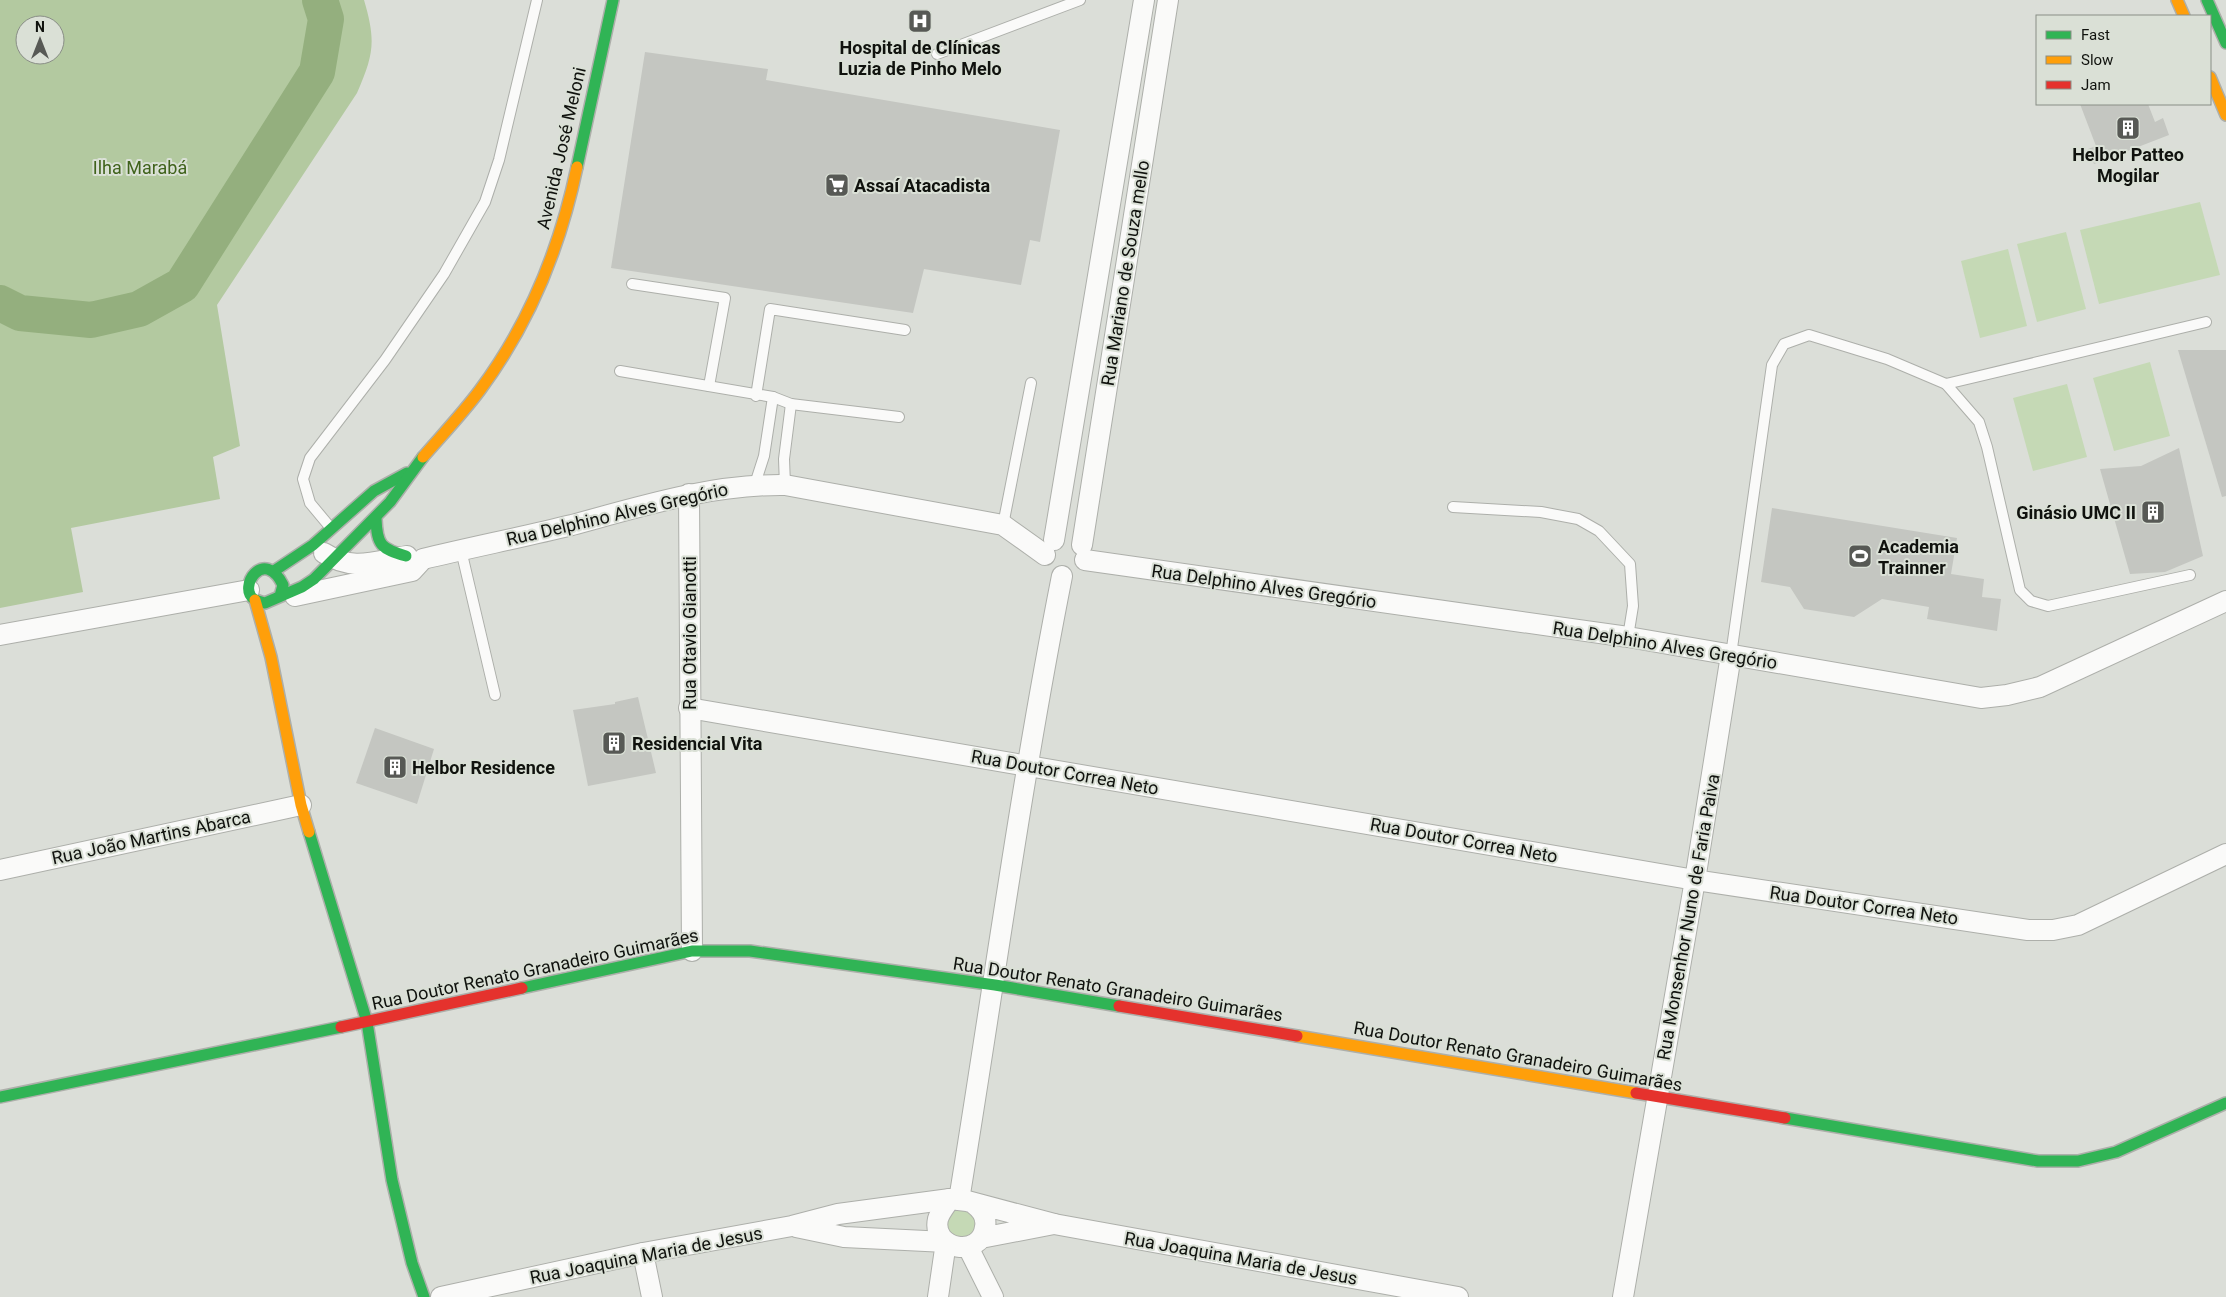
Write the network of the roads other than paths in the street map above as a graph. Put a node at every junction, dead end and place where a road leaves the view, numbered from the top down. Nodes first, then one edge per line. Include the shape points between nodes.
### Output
1 (537, 0) edge
2 (613, 0) edge
3 (1080, 0) edge
4 (1144, 0) edge
5 (1168, 0) edge
6 (2177, 0) edge
7 (2207, 0) edge
8 (2184, 15) edge
9 (2226, 43) edge
10 (937, 54) dead end
11 (2211, 78) edge
12 (2226, 115) edge
13 (632, 284) dead end
14 (2206, 322) dead end
15 (905, 330) dead end
16 (620, 371) dead end
17 (1031, 383) dead end
18 (1946, 384) junction
19 (709, 386) junction
20 (756, 396) junction
21 (773, 397) junction
22 (791, 404) junction
23 (899, 417) dead end
24 (410, 471) junction
25 (755, 484) junction
26 (785, 484) junction
27 (689, 494) junction
28 (1453, 507) dead end
29 (376, 519) junction
30 (1003, 525) junction
31 (332, 530) junction
32 (313, 545) junction
33 (1050, 548) junction
34 (462, 550) junction
35 (1084, 553) junction
36 (415, 558) junction
37 (334, 559) junction
38 (274, 571) junction
39 (2190, 575) dead end
40 (1062, 576) junction
41 (252, 595) junction
42 (275, 600) junction
43 (2226, 601) edge
44 (0, 635) edge
45 (1628, 637) junction
46 (1731, 654) junction
47 (271, 657) junction
48 (495, 695) dead end
49 (689, 708) junction
50 (1027, 765) junction
51 (301, 805) junction
52 (2226, 854) edge
53 (0, 870) edge
54 (1695, 880) junction
55 (692, 951) junction
56 (995, 985) junction
57 (367, 1022) junction
58 (0, 1098) edge
59 (1658, 1098) junction
60 (2226, 1103) edge
61 (961, 1201) junction
62 (1054, 1224) junction
63 (792, 1226) junction
64 (946, 1242) junction
65 (975, 1243) junction
66 (643, 1254) junction
67 (424, 1297) edge
68 (441, 1297) edge
69 (652, 1297) edge
70 (938, 1297) edge
71 (994, 1297) edge
72 (1458, 1297) edge
73 (1623, 1297) edge

1 - 31 lane via 499,160 485,202 444,274 385,360 310,458 302,479 310,503
2 - 24 street, Avenida José Meloni via 570,204 545,277 512,343 480,390
3 - 10 lane
4 - 33 street, Rua Mariano de Souza mello
5 - 35 street, Rua Mariano de Souza mello
6 - 8 street
7 - 9 street
11 - 12 street
13 - 19 lane via 725,298
14 - 18 lane
15 - 20 lane via 770,308
16 - 19 lane
17 - 30 lane
18 - 39 lane via 1979,422 2020,590 2032,601 2048,606
18 - 46 lane via 1887,360 1809,335 1784,344 1772,365
19 - 20 lane
20 - 21 lane
21 - 22 lane
21 - 25 lane via 766,449
22 - 23 lane
22 - 26 lane via 784,459
24 - 29 street
24 - 31 street via 374,491
25 - 26 street, Rua Delphino Alves Gregório
25 - 27 street, Rua Delphino Alves Gregório
26 - 30 street, Rua Delphino Alves Gregório
27 - 34 street, Rua Delphino Alves Gregório
27 - 49 street, Rua Otavio Gianotti
28 - 45 lane via 1541,512 1578,520 1599,532 1630,564 1633,606
29 - 36 street via 376,537 380,546
29 - 37 street
30 - 33 street, Rua Delphino Alves Gregório
31 - 32 street
32 - 37 street
32 - 38 street
33 - 35 street via 1070,537
33 - 40 street via 1049,569
34 - 36 street, Rua Delphino Alves Gregório
34 - 48 lane
35 - 40 street via 1082,568 1077,573
35 - 45 street, Rua Delphino Alves Gregório
36 - 37 street via 356,564
36 - 42 street, Rua Delphino Alves Gregório via 412,571
37 - 42 street via 307,584
38 - 41 street via 256,571 249,580
38 - 42 street via 283,585
40 - 50 street
41 - 42 street via 260,603
41 - 44 street
41 - 47 street
42 - 47 street
43 - 46 street, Rua Delphino Alves Gregório via 2040,686 1981,698
45 - 46 street, Rua Delphino Alves Gregório
46 - 54 street, Rua Monsenhor Nuno de Faria Paiva
47 - 51 street
49 - 50 street, Rua Doutor Correa Neto
49 - 55 street, Rua Otavio Gianotti
50 - 54 street, Rua Doutor Correa Neto
50 - 56 street
51 - 53 street, Rua João Martins Abarca
51 - 57 street
52 - 54 street, Rua Doutor Correa Neto via 2078,925 2053,930 2028,930
54 - 59 street, Rua Monsenhor Nuno de Faria Paiva
55 - 56 street, Rua Doutor Renato Granadeiro Guimarães via 750,951
55 - 57 street, Rua Doutor Renato Granadeiro Guimarães
56 - 59 street, Rua Doutor Renato Granadeiro Guimarães
56 - 61 street
57 - 58 street, Rua Doutor Renato Granadeiro Guimarães
57 - 67 street via 392,1180 412,1263
59 - 60 street, Rua Doutor Renato Granadeiro Guimarães via 2038,1161 2078,1161 2116,1152
59 - 73 street, Rua Monsenhor Nuno de Faria Paiva
61 - 62 street, Rua Joaquina Maria de Jesus
61 - 63 street, Rua Joaquina Maria de Jesus via 838,1214
61 - 64 street via 938,1220 940,1236
61 - 65 street via 981,1209 986,1224
62 - 65 street
62 - 72 street, Rua Joaquina Maria de Jesus
63 - 64 street, Rua Joaquina Maria de Jesus via 844,1237
63 - 66 street, Rua Joaquina Maria de Jesus
64 - 65 street via 952,1246
64 - 70 street
65 - 71 street
66 - 68 street, Rua Joaquina Maria de Jesus
66 - 69 street

